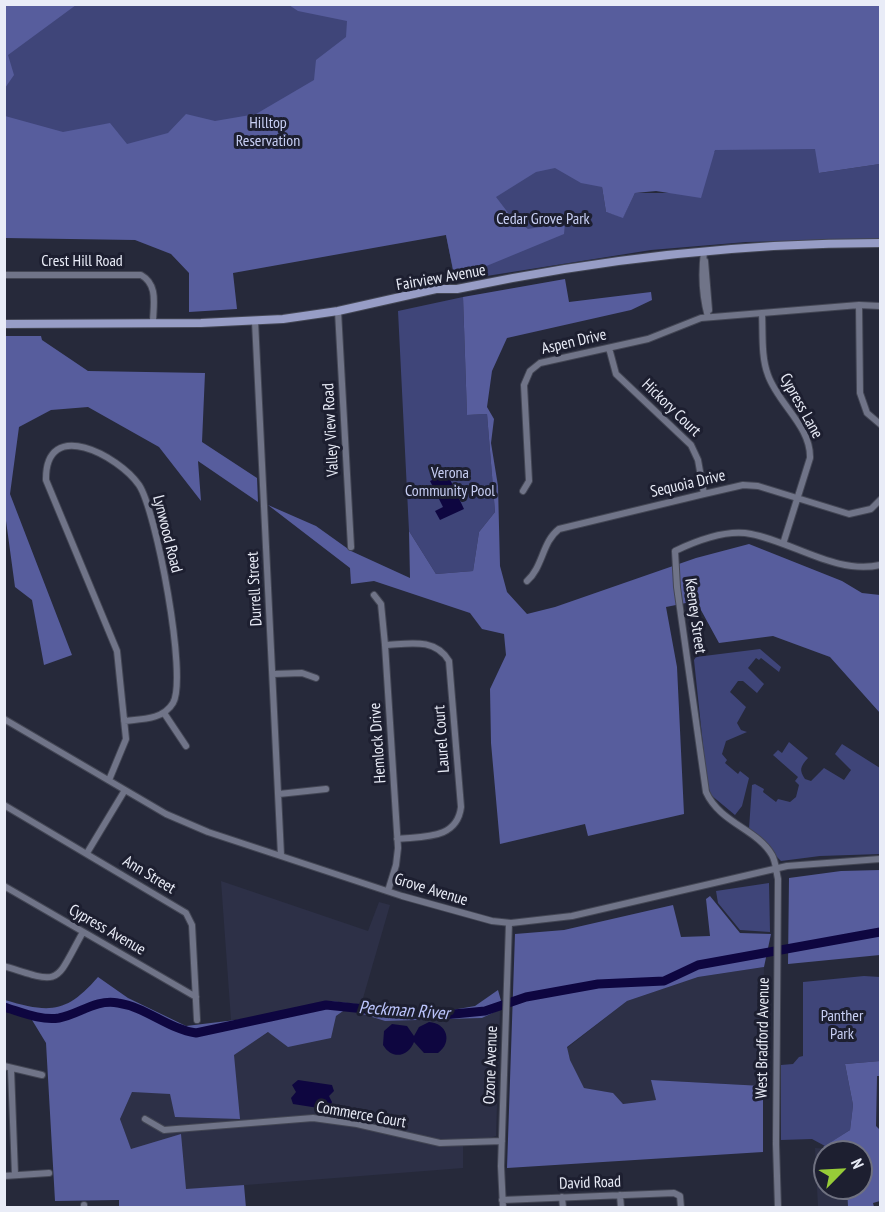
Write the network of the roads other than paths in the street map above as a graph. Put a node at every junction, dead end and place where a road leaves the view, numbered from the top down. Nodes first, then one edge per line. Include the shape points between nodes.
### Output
1 (880, 243) edge
2 (704, 252) junction
3 (4, 275) edge
4 (859, 305) junction
5 (880, 306) edge
6 (338, 311) junction
7 (762, 314) junction
8 (708, 317) junction
9 (255, 321) junction
10 (153, 323) junction
11 (4, 324) edge
12 (609, 348) junction
13 (880, 424) edge
14 (523, 491) dead end
15 (704, 494) junction
16 (798, 498) junction
17 (880, 500) edge
18 (783, 544) junction
19 (351, 547) dead end
20 (880, 565) edge
21 (527, 581) dead end
22 (374, 595) dead end
23 (385, 645) junction
24 (273, 674) junction
25 (316, 678) dead end
26 (164, 713) junction
27 (4, 719) edge
28 (124, 721) junction
29 (186, 746) dead end
30 (109, 780) junction
31 (326, 789) dead end
32 (125, 790) junction
33 (279, 794) junction
34 (4, 805) edge
35 (397, 839) junction
36 (87, 853) junction
37 (281, 855) junction
38 (880, 860) edge
39 (776, 868) junction
40 (4, 886) edge
41 (388, 891) junction
42 (509, 923) junction
43 (83, 932) junction
44 (4, 966) edge
45 (196, 997) junction
46 (197, 1020) dead end
47 (8, 1068) edge
48 (42, 1076) dead end
49 (145, 1119) dead end
50 (502, 1140) junction
51 (49, 1173) dead end
52 (15, 1175) junction
53 (4, 1176) edge
54 (621, 1195) junction
55 (562, 1197) junction
56 (502, 1200) junction
57 (503, 1208) edge
58 (563, 1208) edge
59 (621, 1208) edge
60 (681, 1208) edge
61 (778, 1208) edge

1 - 2 main road, Fairview Avenue via 779,245
2 - 6 main road, Fairview Avenue via 436,289
2 - 8 street via 710,298
3 - 10 street, Crest Hill Road via 141,275 153,289
4 - 5 street, Aspen Drive
4 - 7 street, Aspen Drive
4 - 13 street via 860,393 867,413
6 - 9 main road, Fairview Avenue
6 - 19 street, Valley View Road
7 - 8 street, Aspen Drive
7 - 16 street, Cypress Lane via 767,375 810,447
8 - 12 street, Aspen Drive via 688,321 648,339
9 - 10 main road, Fairview Avenue
9 - 24 street, Durrell Street
10 - 11 main road, Fairview Avenue
12 - 14 street, Aspen Drive via 540,363 528,374 524,385 529,481
12 - 15 street, Hickory Court via 616,374 691,445
15 - 16 street, Sequoia Drive via 753,485
15 - 21 street, Sequoia Drive via 559,529 550,538 537,573
16 - 17 street, Sequoia Drive via 849,514 871,509
16 - 18 street, Cypress Lane
18 - 20 street, Keeney Street via 838,564
18 - 39 street, Keeney Street via 749,533 705,539 675,551 705,786 716,808 766,848
22 - 23 street, Hemlock Drive via 381,604
23 - 35 street, Hemlock Drive
23 - 35 street, Laurel Court via 430,644 449,662 459,784 460,811 451,828 440,835
24 - 25 street via 302,673
24 - 33 street, Durrell Street
26 - 28 street
26 - 28 street, Lynwood Road via 174,703 178,690 172,615 146,498 125,470 90,447 71,445 51,458 46,484 117,651
26 - 29 street
27 - 30 street, Grove Avenue
28 - 30 street, Lynwood Road via 124,748
30 - 32 street, Grove Avenue
31 - 33 street
32 - 36 street
32 - 37 street, Grove Avenue via 208,832
33 - 37 street, Durrell Street
34 - 36 street, Ann Street
35 - 41 street, Hemlock Drive via 397,859
36 - 45 street, Ann Street via 188,915 192,925
37 - 41 street, Grove Avenue
38 - 39 street, Grove Avenue via 824,861
39 - 42 street, Grove Avenue via 572,916
39 - 61 street, West Bradford Avenue
40 - 43 street, Cypress Avenue
41 - 42 street, Grove Avenue
42 - 50 street, Ozone Avenue
43 - 44 street via 61,972 53,978
43 - 45 street, Cypress Avenue
45 - 46 street, Ann Street
47 - 48 street
47 - 52 street
49 - 50 street, Commerce Court via 164,1130 319,1119 440,1143
50 - 56 street, Ozone Avenue
51 - 52 street
52 - 53 street
54 - 55 street, David Road
54 - 59 street
54 - 60 street, David Road via 679,1194
55 - 56 street, David Road
55 - 58 street
56 - 57 street, Ozone Avenue

